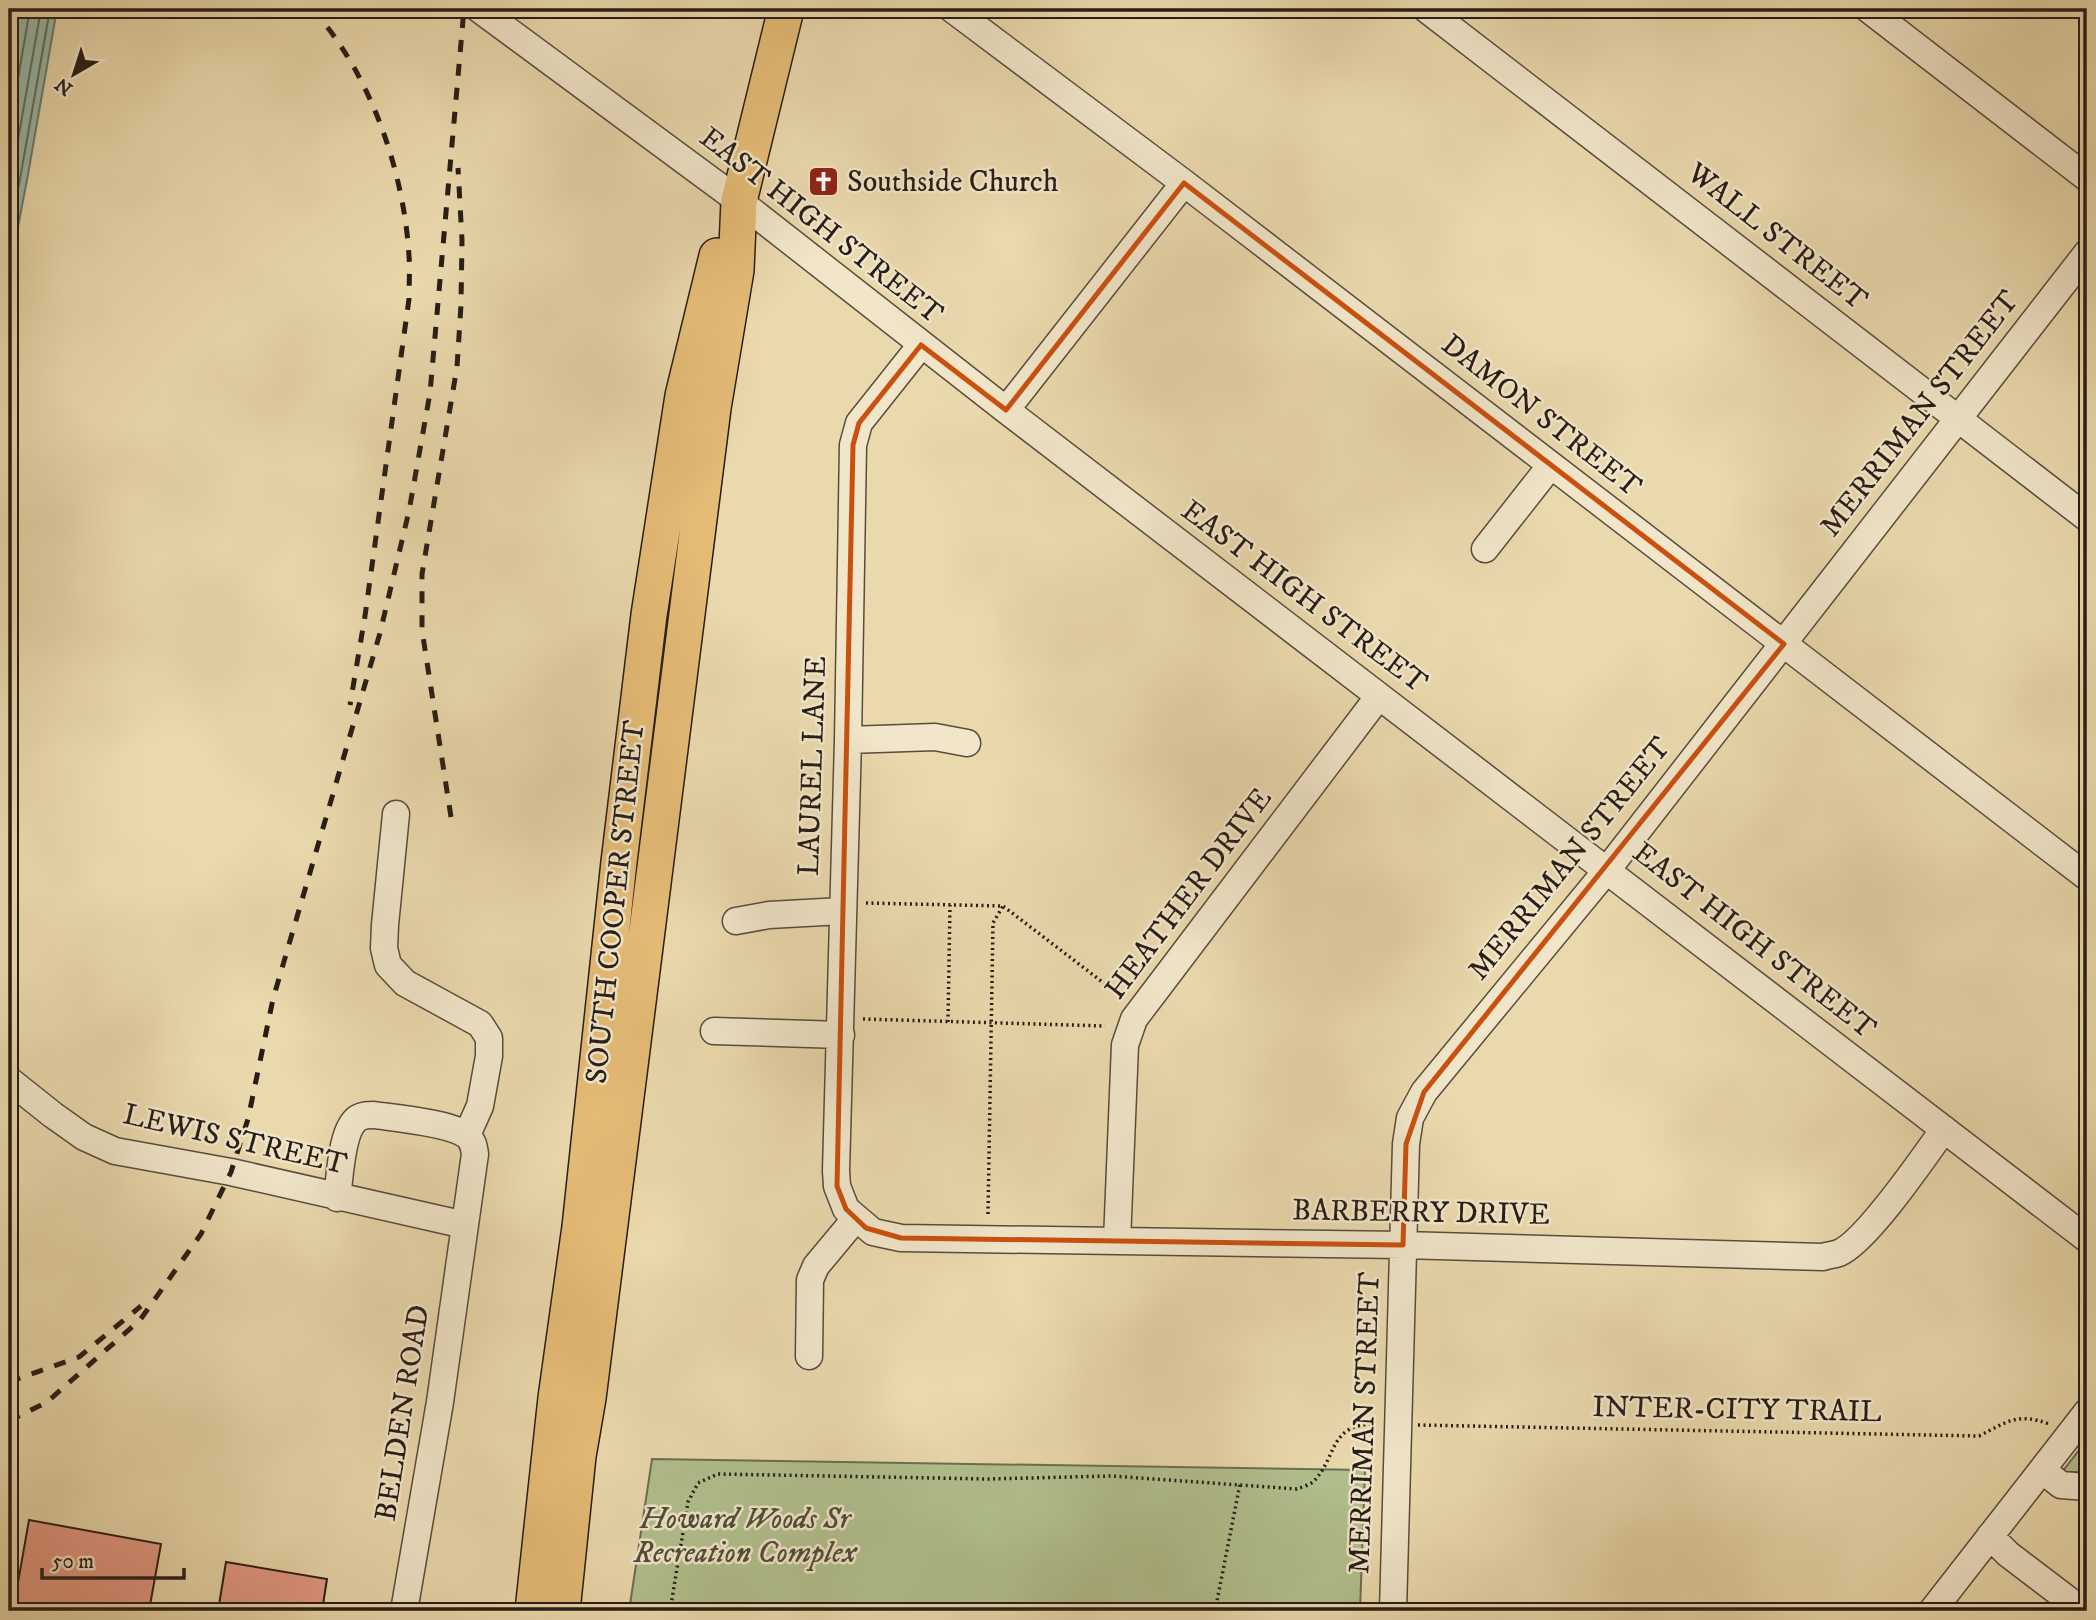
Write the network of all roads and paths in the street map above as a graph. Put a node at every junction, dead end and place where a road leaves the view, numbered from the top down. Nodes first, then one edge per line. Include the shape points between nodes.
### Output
1 (479, 9) edge
2 (786, 9) edge
3 (953, 9) edge
4 (1426, 9) edge
5 (1867, 9) edge
6 (2087, 178) edge
7 (1184, 183) junction
8 (739, 201) junction
9 (2087, 253) edge
10 (921, 345) junction
11 (1006, 411) junction
12 (1958, 419) junction
13 (1551, 465) junction
14 (2087, 518) edge
15 (1485, 549) dead end
16 (1784, 644) junction
17 (1379, 696) junction
18 (848, 740) junction
19 (967, 743) dead end
20 (396, 814) dead end
21 (1607, 870) junction
22 (2087, 877) edge
23 (950, 905) junction
24 (1003, 906) junction
25 (854, 907) junction
26 (736, 921) dead end
27 (1122, 998) dead end
28 (863, 1019) dead end
29 (948, 1022) junction
30 (991, 1023) junction
31 (1105, 1026) dead end
32 (714, 1031) dead end
33 (841, 1035) junction
34 (9, 1080) edge
35 (1944, 1129) junction
36 (467, 1135) junction
37 (337, 1198) junction
38 (851, 1214) junction
39 (988, 1214) dead end
40 (465, 1225) junction
41 (2087, 1239) edge
42 (1117, 1241) junction
43 (1403, 1245) junction
44 (809, 1356) dead end
45 (2087, 1412) edge
46 (2048, 1423) dead end
47 (1372, 1424) dead end
48 (1420, 1425) dead end
49 (2042, 1470) junction
50 (1240, 1484) junction
51 (2087, 1487) edge
52 (1990, 1536) junction
53 (404, 1611) edge
54 (533, 1611) edge
55 (562, 1611) edge
56 (670, 1611) edge
57 (1215, 1611) edge
58 (1393, 1611) edge
59 (1932, 1611) edge
60 (2083, 1611) edge

1 - 8 street, EAST HIGH STREET
2 - 8 main road, SOUTH COOPER STREET
3 - 7 street, DAMON STREET
4 - 12 street, WALL STREET
5 - 6 street
7 - 11 street
7 - 13 street, DAMON STREET
8 - 10 street, EAST HIGH STREET
8 - 54 main road, SOUTH COOPER STREET via 723,230 683,396 649,615
8 - 55 main road, SOUTH COOPER STREET via 736,270 713,408
9 - 12 street, MERRIMAN STREET
10 - 11 street, EAST HIGH STREET
10 - 18 street, LAUREL LANE via 859,424 853,445
11 - 17 street, EAST HIGH STREET
12 - 14 street, WALL STREET
12 - 16 street, MERRIMAN STREET
13 - 15 street
13 - 16 street, DAMON STREET
16 - 21 street, MERRIMAN STREET
16 - 22 street, DAMON STREET
17 - 21 street, EAST HIGH STREET
17 - 42 street, HEATHER DRIVE via 1134,1019 1125,1045
18 - 19 street via 935,737
18 - 25 street, LAUREL LANE
20 - 36 street via 385,925 388,965 405,983 480,1024 489,1038 480,1106
21 - 35 street, EAST HIGH STREET
21 - 43 street, MERRIMAN STREET via 1423,1092 1410,1118 1406,1144
23 - 24 path
23 - 25 path
23 - 29 path
24 - 27 path
24 - 30 path via 993,923
25 - 26 street
25 - 33 street, LAUREL LANE
28 - 29 path
29 - 30 path
30 - 31 path
30 - 39 path
32 - 33 street
33 - 38 street, LAUREL LANE via 836,1171 837,1186
34 - 37 street, LEWIS STREET via 84,1137 115,1151 232,1172
35 - 41 street, EAST HIGH STREET
35 - 43 street, BARBERRY DRIVE via 1864,1232 1840,1253
36 - 37 street via 365,1115 347,1133
36 - 40 street, BELDEN ROAD via 475,1154
37 - 40 street, LEWIS STREET
38 - 42 street, BARBERRY DRIVE via 873,1232 901,1238
38 - 44 street via 810,1280
40 - 53 street, BELDEN ROAD
42 - 43 street, BARBERRY DRIVE
43 - 58 street, MERRIMAN STREET
45 - 49 street
46 - 48 path, INTER-CITY TRAIL via 2027,1417 2007,1420 1979,1436
47 - 50 path via 1343,1433 1312,1483 1297,1489
49 - 51 street via 2061,1485
49 - 52 street
50 - 56 path via 1111,1476 988,1479 718,1474 698,1483 688,1502
50 - 57 path
52 - 59 street
52 - 60 street

